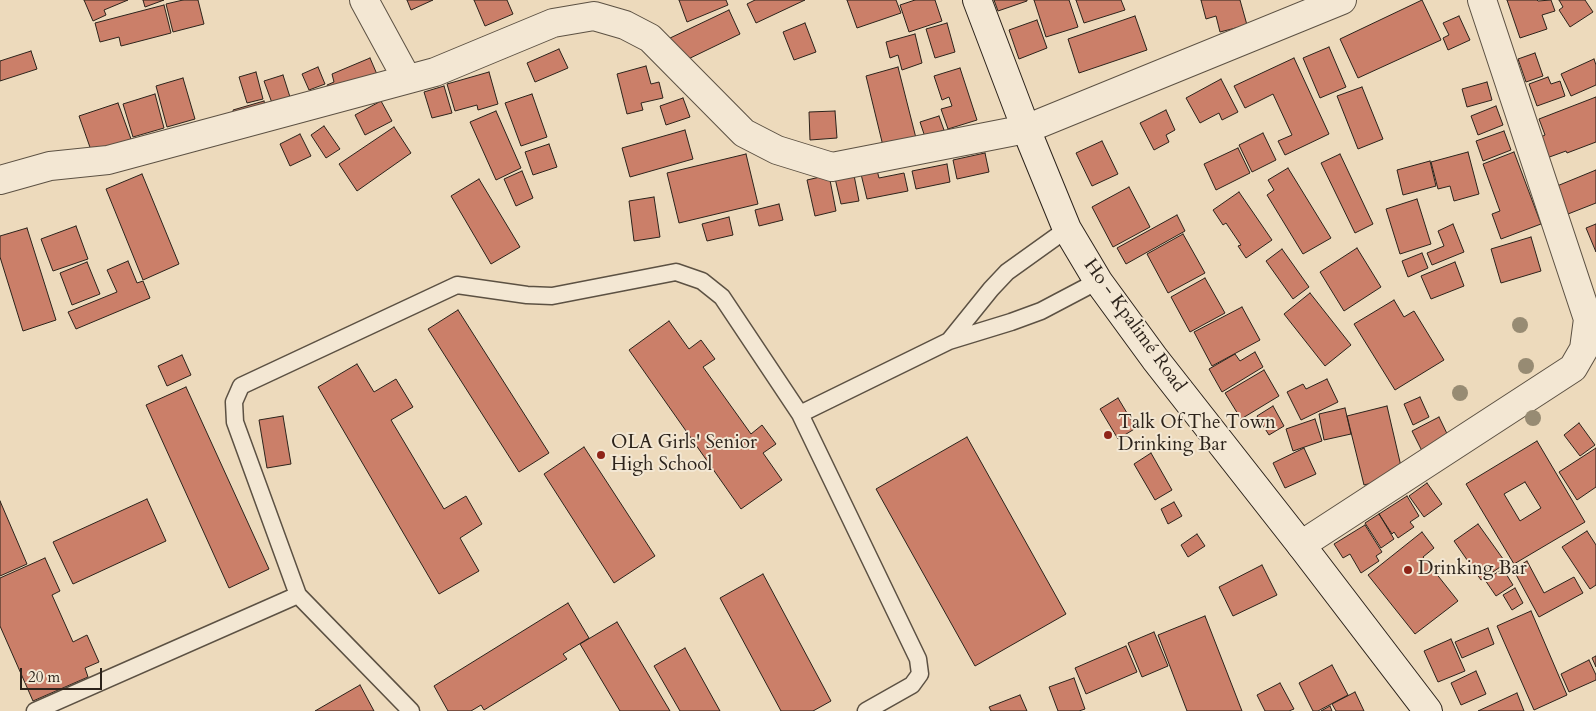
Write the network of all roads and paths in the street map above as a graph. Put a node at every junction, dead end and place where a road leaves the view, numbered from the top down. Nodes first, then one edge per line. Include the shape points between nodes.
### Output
1 (364, 0) edge
2 (977, 0) edge
3 (1342, 0) edge
4 (1482, 0) edge
5 (407, 79) junction
6 (1026, 130) junction
7 (0, 180) edge
8 (1067, 228) junction
9 (1098, 281) junction
10 (949, 341) junction
11 (800, 414) junction
12 (1301, 545) junction
13 (298, 595) junction
14 (34, 711) edge
15 (411, 711) edge
16 (866, 711) edge
17 (1428, 711) edge

1 - 5 street
2 - 6 street, Ho - Kpalimé Road
3 - 6 street
4 - 12 street via 1588,320 1584,349 1573,368
5 - 6 street via 435,72 552,23 594,16 625,25 650,38 744,133 777,150 832,167
5 - 7 street via 108,160 50,166
6 - 8 street, Ho - Kpalimé Road
8 - 9 street, Ho - Kpalimé Road
8 - 10 lane via 1007,272
9 - 10 lane via 1041,311
9 - 12 street, Ho - Kpalimé Road
10 - 11 lane
11 - 13 lane via 722,297 702,281 676,272 552,296 457,285 241,386 234,402 234,422
11 - 16 lane via 918,659 920,674 912,685
12 - 17 street, Ho - Kpalimé Road
13 - 14 lane
13 - 15 lane

